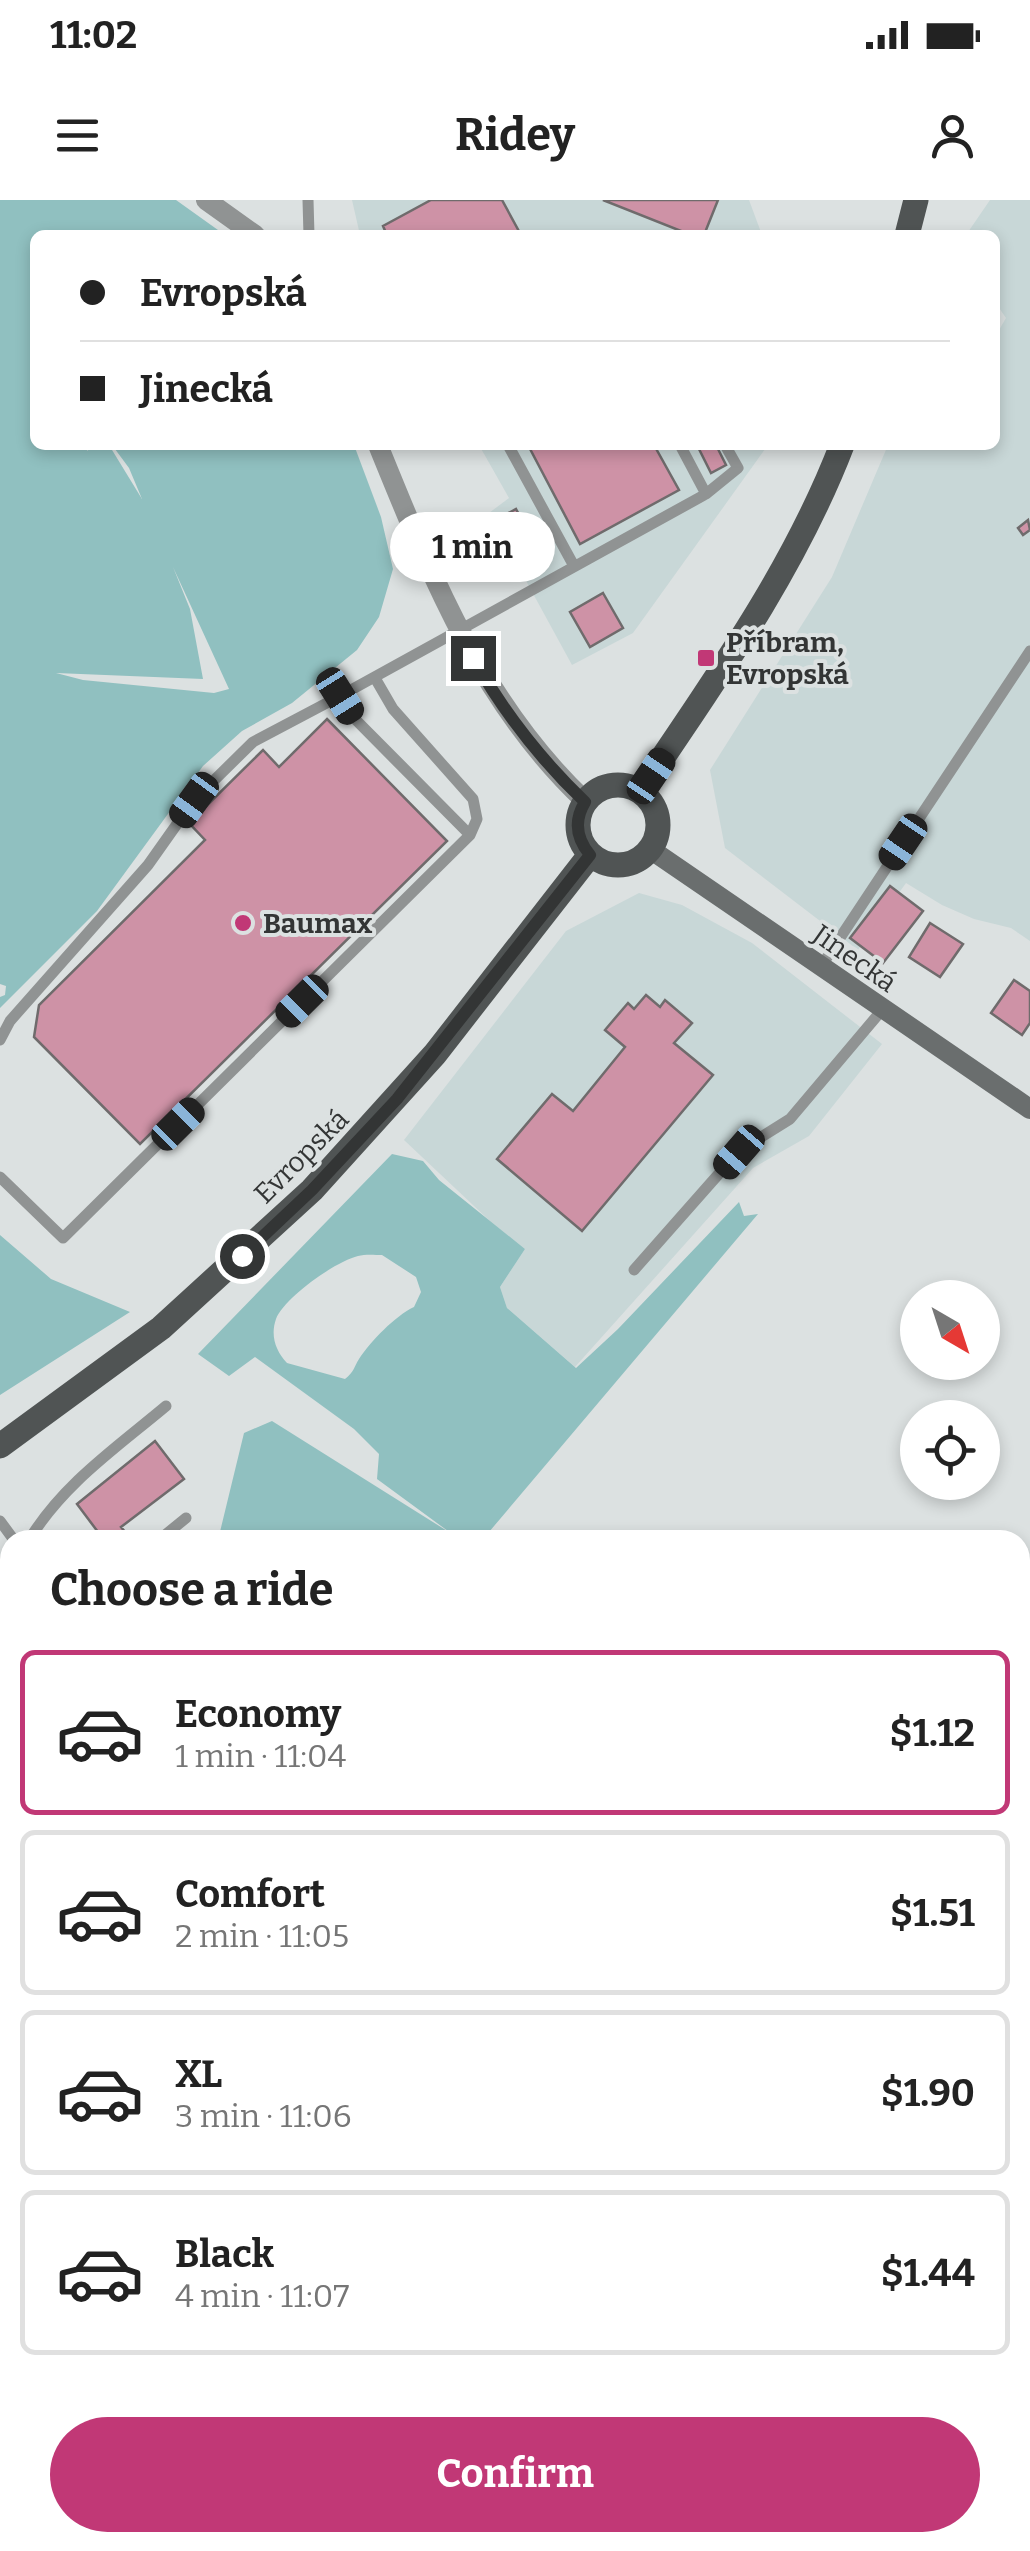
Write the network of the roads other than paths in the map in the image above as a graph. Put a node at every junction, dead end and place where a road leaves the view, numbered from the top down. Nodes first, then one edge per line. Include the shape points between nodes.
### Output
1 (308, 200) edge
2 (916, 200) edge
3 (215, 201) edge
4 (249, 230) edge
5 (308, 230) edge
6 (908, 230) edge
7 (380, 450) edge
8 (511, 450) edge
9 (686, 450) edge
10 (729, 450) edge
11 (840, 450) edge
12 (706, 494) junction
13 (574, 566) junction
14 (458, 631) junction
15 (1030, 651) edge
16 (375, 678) junction
17 (340, 696) junction
18 (640, 791) junction
19 (585, 802) junction
20 (470, 835) junction
21 (650, 849) junction
22 (590, 855) junction
23 (820, 968) junction
24 (882, 1010) junction
25 (0, 1040) edge
26 (1030, 1109) edge
27 (0, 1177) edge
28 (634, 1270) dead end
29 (166, 1406) dead end
30 (0, 1446) edge
31 (186, 1518) dead end
32 (35, 1530) edge
33 (172, 1530) edge

1 - 5 lane
2 - 6 main road
3 - 4 street
7 - 14 street
8 - 13 lane
9 - 12 lane
10 - 12 lane via 738,468
11 - 18 main road via 766,600
12 - 13 lane
13 - 14 lane
14 - 16 lane
14 - 19 street via 510,716
15 - 23 lane
16 - 17 lane
16 - 20 lane via 393,709 473,799 477,819
17 - 20 lane
17 - 25 lane via 252,742 194,800 148,865
18 - 19 main road via 606,786
18 - 21 main road via 656,813 658,832
19 - 22 main road via 578,829
20 - 27 lane via 63,1238
21 - 22 main road via 617,865
21 - 23 main road, Jinecká
22 - 30 main road, Evropská via 435,1054 312,1190 161,1328
23 - 24 main road, Jinecká
24 - 26 main road, Jinecká
24 - 28 lane via 790,1119 739,1152
29 - 32 lane via 66,1490
31 - 33 lane

